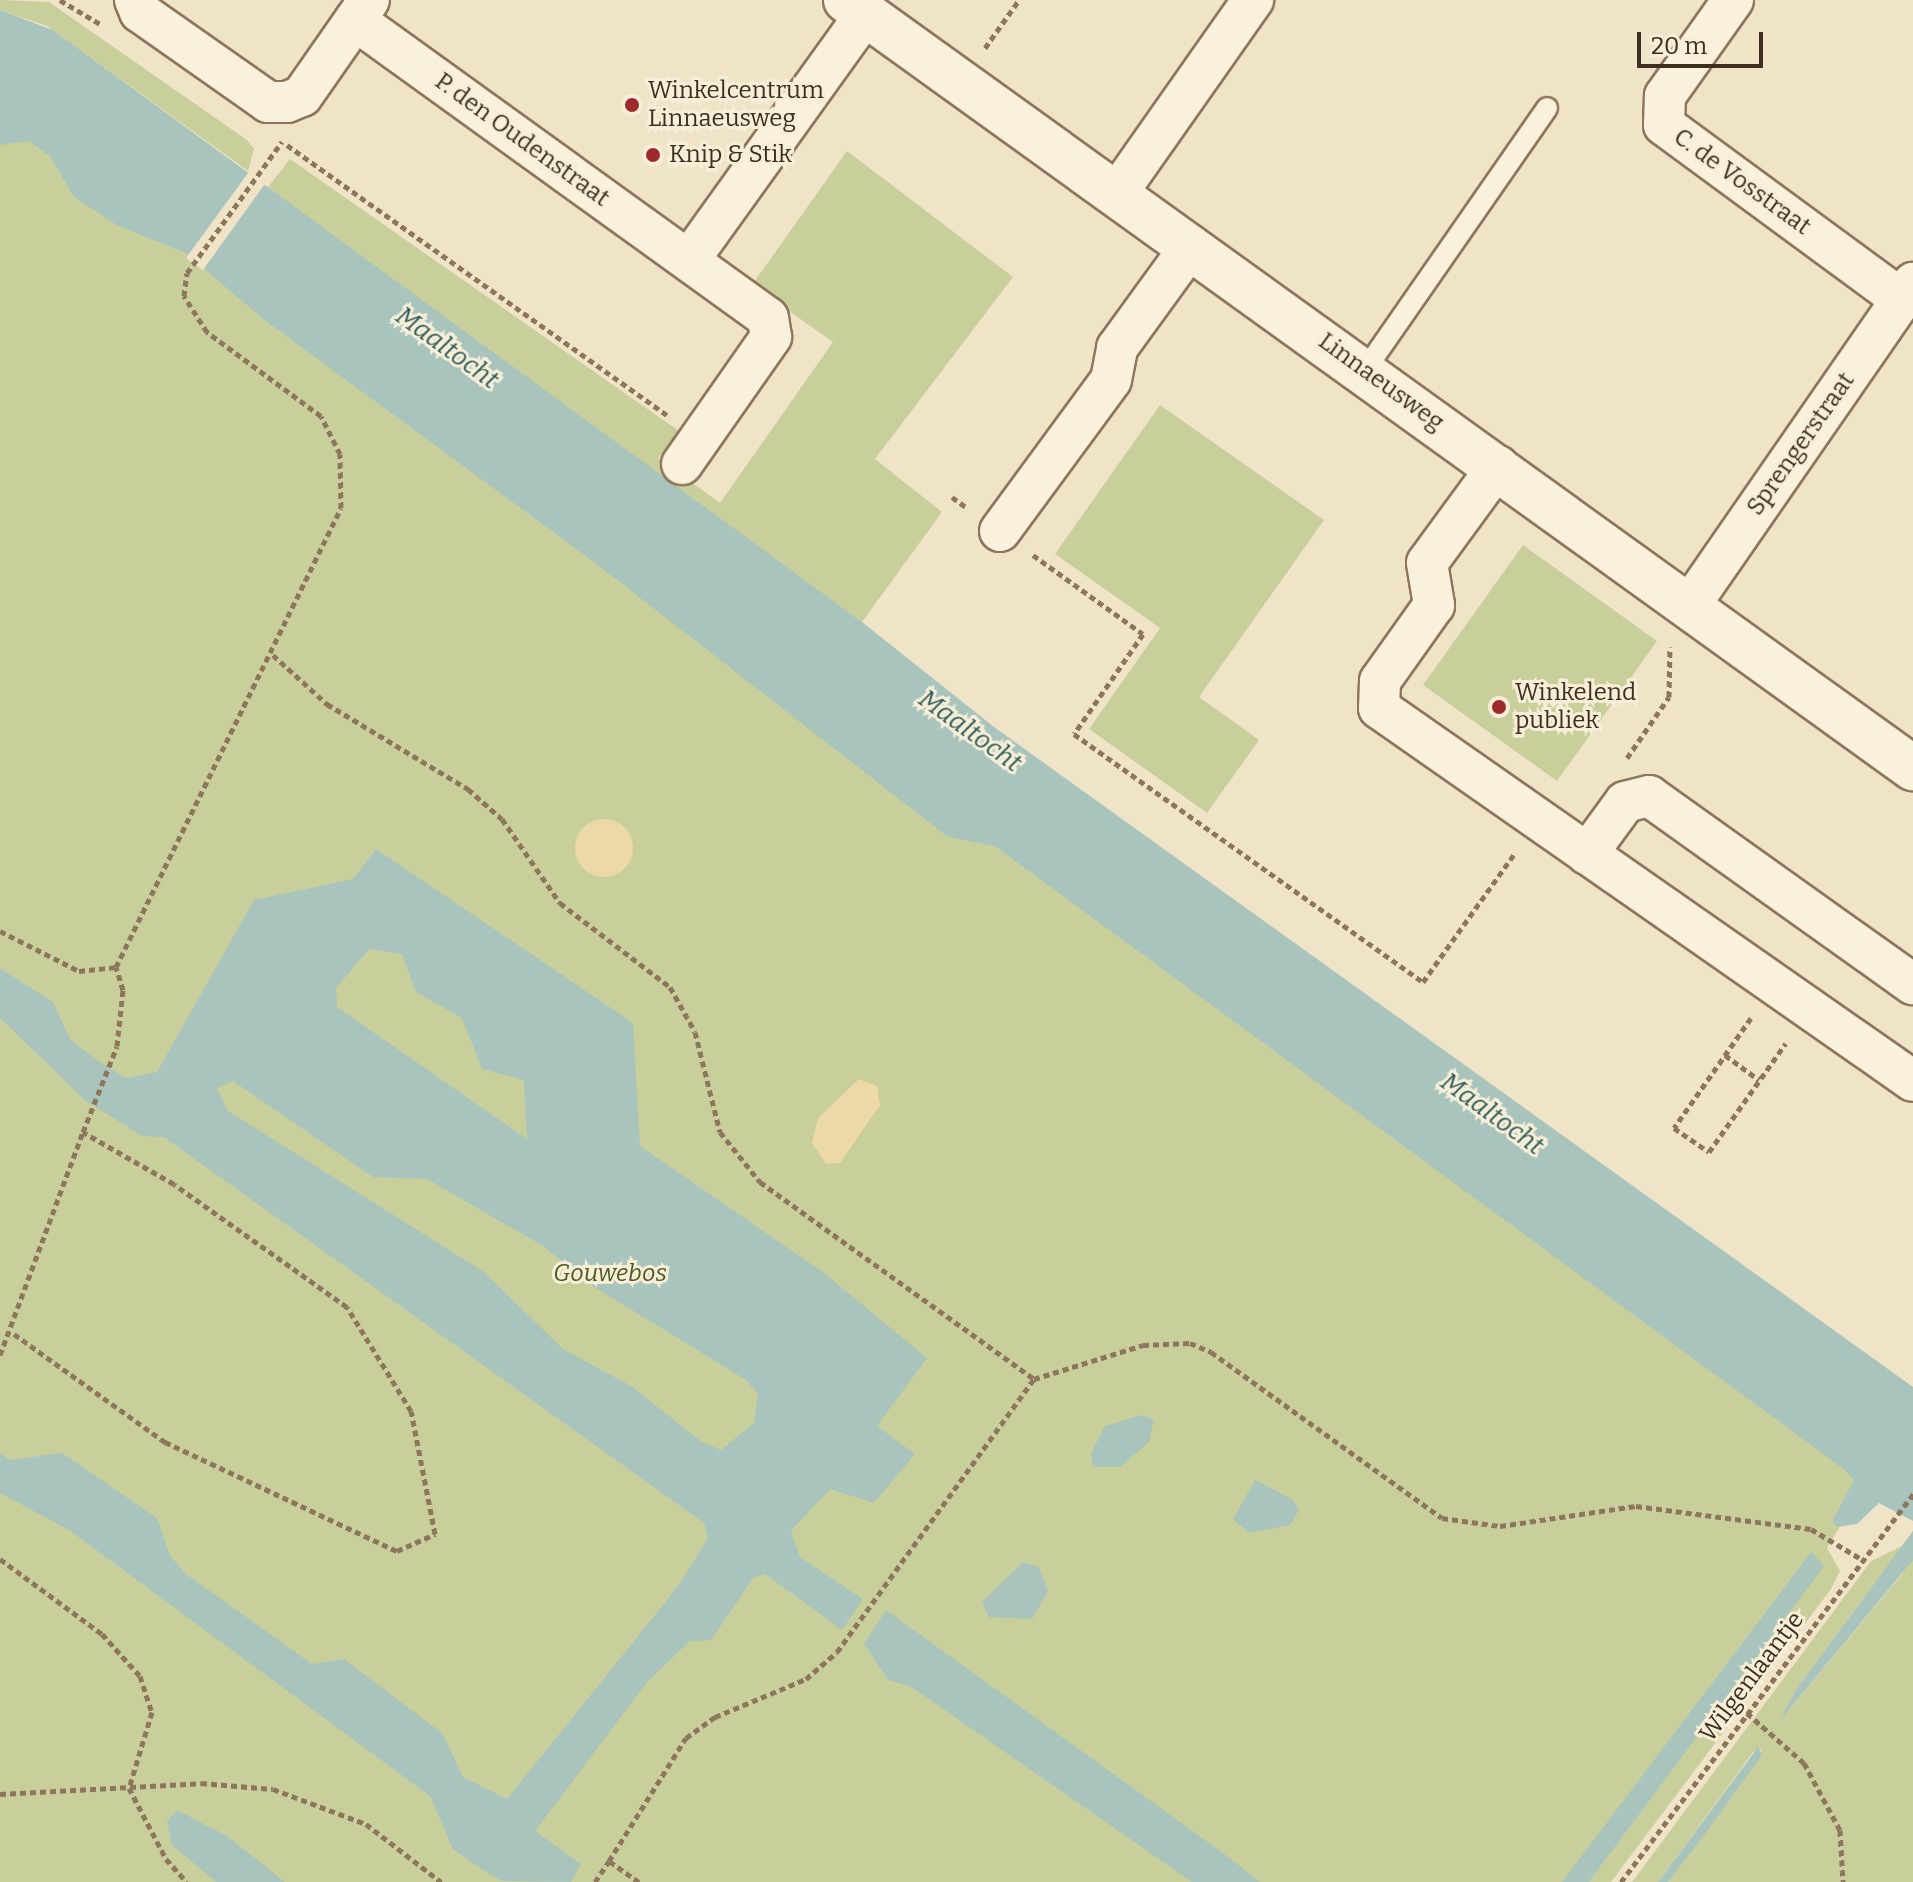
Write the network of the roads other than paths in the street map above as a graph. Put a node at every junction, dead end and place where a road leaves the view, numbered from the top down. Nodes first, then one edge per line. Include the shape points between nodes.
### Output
1 (135, 0) edge
2 (1253, 0) edge
3 (1733, 0) edge
4 (856, 7) edge
5 (362, 10) edge
6 (1547, 108) dead end
7 (1118, 192) junction
8 (1191, 246) junction
9 (689, 260) junction
10 (1907, 291) edge
11 (1365, 370) junction
12 (691, 451) road end
13 (1498, 466) junction
14 (1000, 531) road end
15 (1690, 605) junction
16 (1913, 768) edge
17 (1587, 854) junction
18 (1913, 984) edge
19 (1913, 1081) edge

1 - 5 street via 140,12 268,102 302,96
2 - 7 street
3 - 10 street, C. de Vosstraat via 1665,96 1664,125
4 - 7 street, Linnaeusweg
4 - 9 street
5 - 9 street, P. den Oudenstraat
6 - 11 lane
7 - 8 street, Linnaeusweg
8 - 11 street, Linnaeusweg
8 - 14 street via 1117,348 1111,380
9 - 12 street, P. den Oudenstraat via 772,325
10 - 15 street, Sprengerstraat
11 - 13 street, Linnaeusweg
13 - 15 street, Linnaeusweg
13 - 17 street via 1427,563 1434,605 1376,696 1379,708
15 - 16 street, Linnaeusweg
17 - 18 street via 1625,802 1649,796
17 - 19 street

